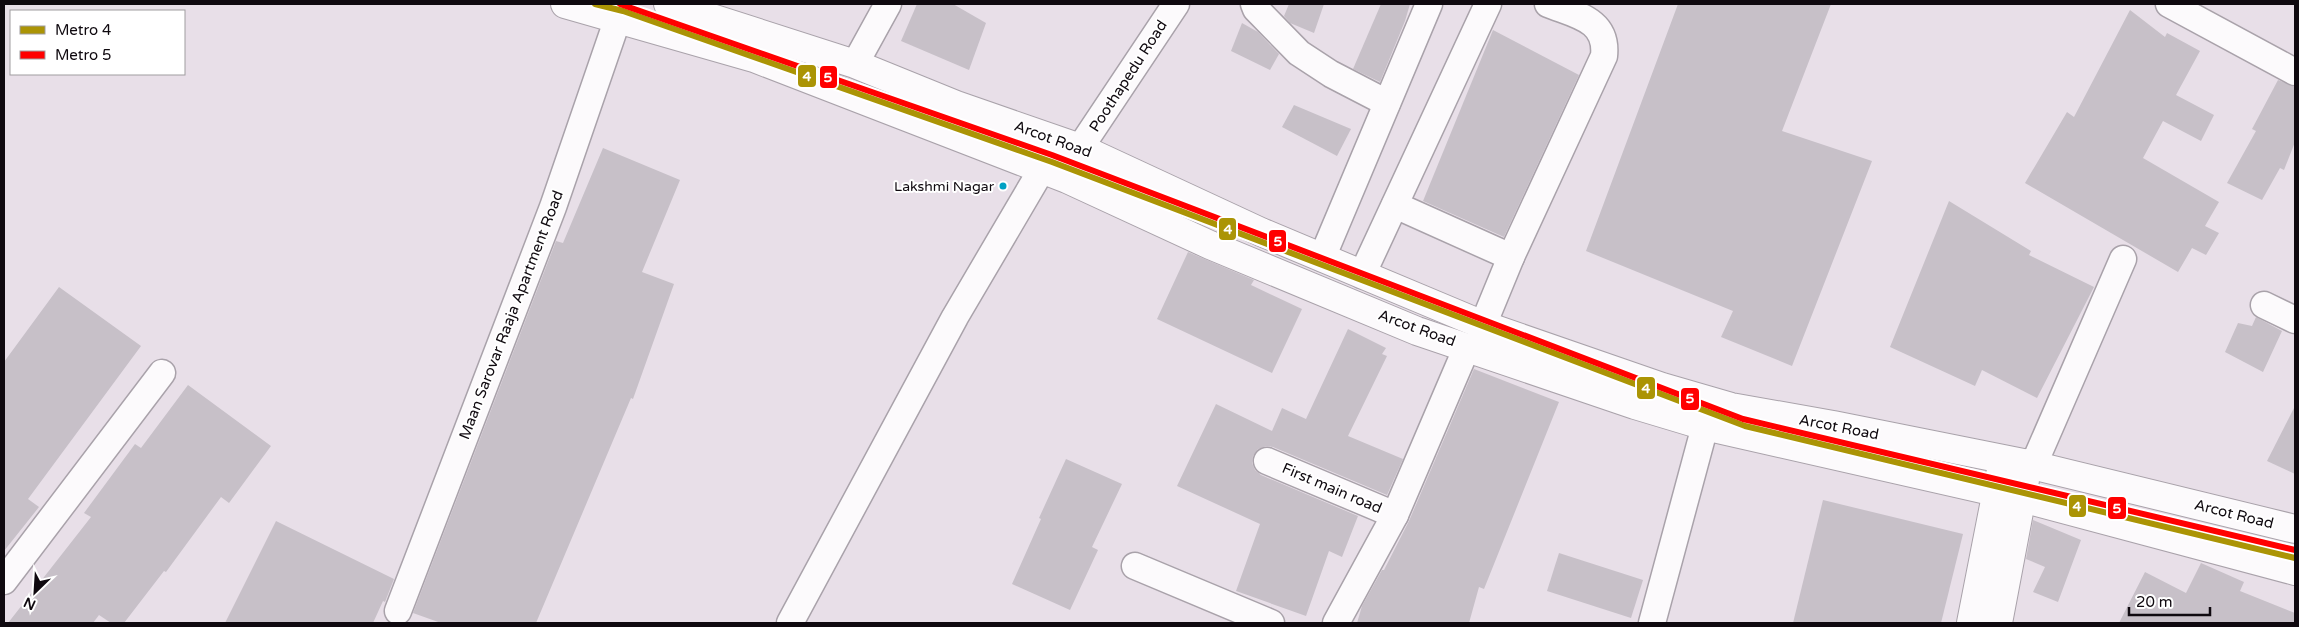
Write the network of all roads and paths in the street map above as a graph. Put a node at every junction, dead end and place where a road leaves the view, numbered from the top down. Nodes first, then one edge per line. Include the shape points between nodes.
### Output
1 (565, 4) edge
2 (668, 4) edge
3 (888, 4) edge
4 (1176, 4) edge
5 (1254, 4) edge
6 (1429, 4) edge
7 (1488, 4) edge
8 (1548, 4) edge
9 (2169, 4) edge
10 (618, 18) junction
11 (855, 64) junction
12 (2295, 72) edge
13 (1387, 103) junction
14 (1080, 148) junction
15 (1042, 169) junction
16 (1395, 204) junction
17 (1511, 257) junction
18 (1322, 258) junction
19 (2123, 259) dead end
20 (1362, 275) junction
21 (2264, 305) dead end
22 (2295, 320) edge
23 (1483, 324) junction
24 (1467, 347) junction
25 (162, 373) dead end
26 (1705, 426) junction
27 (1266, 461) dead end
28 (2016, 462) junction
29 (2009, 496) junction
30 (1395, 515) junction
31 (2295, 529) edge
32 (1135, 566) dead end
33 (2295, 571) edge
34 (4, 581) edge
35 (398, 611) dead end
36 (790, 623) edge
37 (1272, 623) edge
38 (1336, 623) edge
39 (1652, 623) edge
40 (1970, 623) edge
41 (1998, 623) edge

1 - 10 main road, Arcot Road
2 - 11 main road, Arcot Road
3 - 11 street
4 - 14 street, Poothapedu Road
5 - 13 street via 1300,53 1331,74
6 - 13 street
7 - 16 street
8 - 17 street via 1593,22 1605,46 1604,56
9 - 12 street
10 - 15 main road, Arcot Road via 754,58
10 - 35 street, Maan Sarovar Raaja Apartment Road via 553,208
11 - 14 main road, Arcot Road via 956,105
13 - 18 street
14 - 18 main road, Arcot Road
15 - 24 main road, Arcot Road via 1210,245 1417,331
15 - 36 street via 955,317
16 - 17 street
16 - 20 street
17 - 23 street
18 - 20 main road, Arcot Road
19 - 28 street via 2037,457
20 - 23 main road, Arcot Road
21 - 22 street
23 - 28 main road, Arcot Road via 1662,387 1731,407
24 - 26 main road, Arcot Road
24 - 30 street
25 - 34 street
26 - 29 main road, Arcot Road
26 - 39 street
27 - 30 street, First main road
28 - 29 main road
28 - 31 main road, Arcot Road
29 - 33 main road, Arcot Road
29 - 40 main road
29 - 41 main road
30 - 38 street, First main road
32 - 37 street

